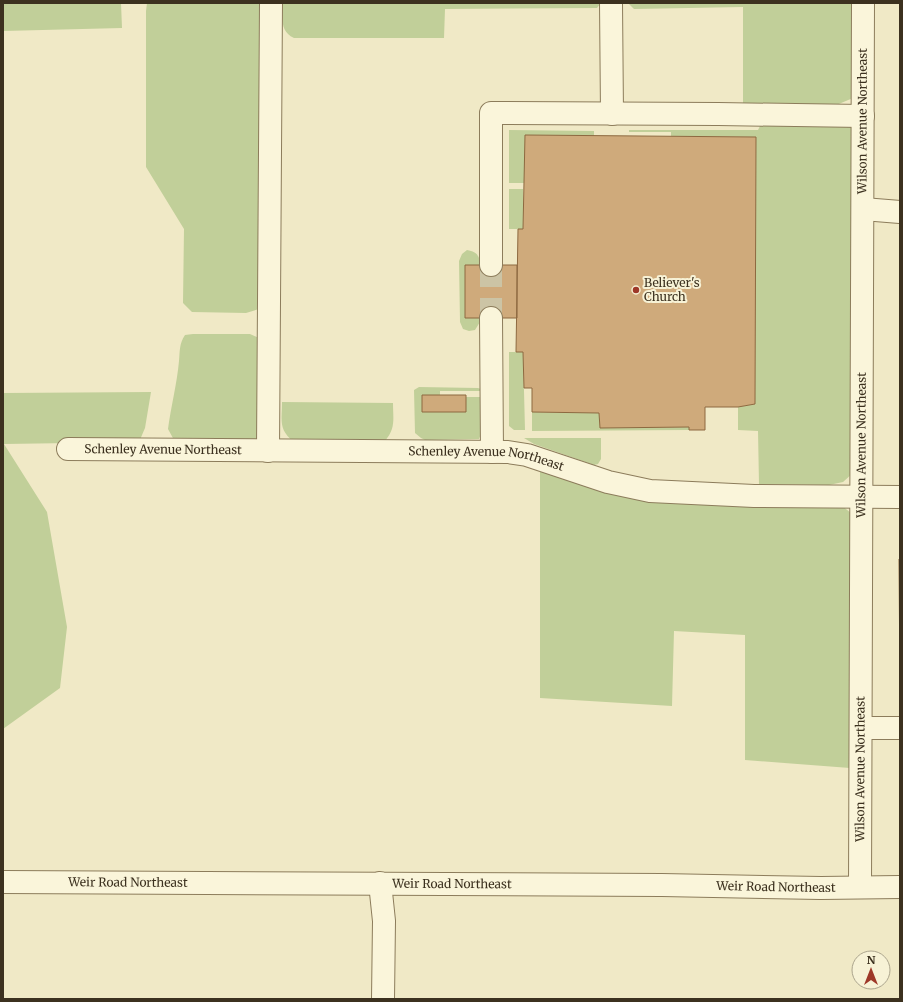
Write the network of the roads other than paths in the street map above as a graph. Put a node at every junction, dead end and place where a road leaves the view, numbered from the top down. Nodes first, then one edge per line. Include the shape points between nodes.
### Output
1 (271, 3) edge
2 (611, 3) edge
3 (863, 3) edge
4 (612, 114) junction
5 (863, 116) junction
6 (863, 209) junction
7 (900, 212) edge
8 (491, 265) tunnel mouth
9 (491, 318) tunnel mouth
10 (68, 449) dead end
11 (268, 451) junction
12 (492, 452) junction
13 (862, 497) junction
14 (900, 497) edge
15 (861, 728) junction
16 (900, 728) edge
17 (3, 882) edge
18 (380, 884) junction
19 (860, 887) junction
20 (900, 887) edge
21 (384, 999) edge

1 - 11 street
2 - 4 street
3 - 5 street, Wilson Avenue Northeast
4 - 5 street
4 - 8 street via 491,113
5 - 6 street, Wilson Avenue Northeast
6 - 7 street
6 - 13 street, Wilson Avenue Northeast
9 - 12 street
10 - 11 street, Schenley Avenue Northeast
11 - 12 street, Schenley Avenue Northeast
12 - 13 street, Schenley Avenue Northeast via 527,455 608,482 650,491 754,496
13 - 14 street, Schenley Avenue Northeast
13 - 15 street, Wilson Avenue Northeast
15 - 16 street
15 - 19 street, Wilson Avenue Northeast
17 - 18 street, Weir Road Northeast
18 - 19 street, Weir Road Northeast
18 - 21 street via 384,921
19 - 20 street, Weir Road Northeast

